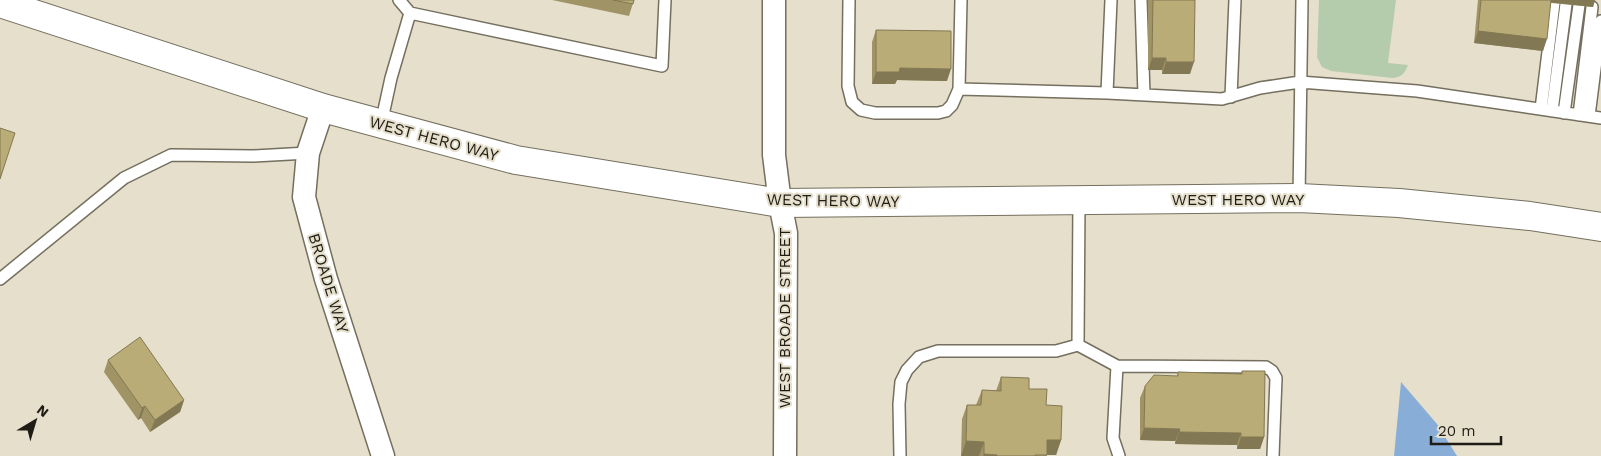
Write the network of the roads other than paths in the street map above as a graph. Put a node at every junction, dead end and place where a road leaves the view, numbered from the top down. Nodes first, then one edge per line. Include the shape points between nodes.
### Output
1 (399, 0) edge
2 (664, 0) edge
3 (774, 0) edge
4 (849, 0) edge
5 (961, 0) edge
6 (1111, 0) edge
7 (1141, 0) edge
8 (1235, 0) edge
9 (1302, 0) edge
10 (0, 3) edge
11 (1554, 3) dead end
12 (1566, 4) dead end
13 (1579, 6) dead end
14 (1592, 7) dead end
15 (410, 13) junction
16 (1601, 21) edge
17 (1300, 82) junction
18 (959, 89) junction
19 (1107, 93) junction
20 (1144, 94) junction
21 (1231, 96) junction
22 (323, 108) junction
23 (1547, 110) junction
24 (1564, 113) junction
25 (1584, 116) junction
26 (1601, 118) edge
27 (381, 124) junction
28 (308, 153) junction
29 (1299, 198) junction
30 (1079, 199) junction
31 (780, 203) junction
32 (1601, 227) edge
33 (0, 279) edge
34 (1078, 345) junction
35 (1118, 366) junction
36 (383, 456) edge
37 (786, 456) edge
38 (900, 456) edge
39 (1119, 456) edge
40 (1273, 456) edge

1 - 15 lane
2 - 15 lane via 662,66
3 - 31 street, WEST BROADE STREET via 774,155
4 - 18 lane via 848,86 852,102 861,110 938,113 952,105
5 - 18 lane
6 - 19 lane
7 - 20 lane
8 - 21 lane
9 - 17 lane
10 - 22 main road, WEST HERO WAY via 38,11
11 - 23 lane
12 - 23 lane
13 - 24 lane
14 - 25 lane
15 - 27 lane
16 - 25 lane
17 - 21 lane
17 - 23 lane via 1417,92
17 - 29 lane
18 - 19 lane
19 - 20 lane
20 - 21 lane via 1222,99
22 - 27 main road, WEST HERO WAY
22 - 28 street, BROADE WAY
23 - 24 lane
24 - 25 lane
25 - 26 lane
27 - 31 main road, WEST HERO WAY via 516,160
28 - 33 lane via 171,155 124,178
28 - 36 street, BROADE WAY via 304,197 326,279
29 - 30 main road, WEST HERO WAY
29 - 32 main road, WEST HERO WAY via 1400,203 1530,216
30 - 31 main road, WEST HERO WAY
30 - 34 lane
31 - 37 street, WEST BROADE STREET via 786,233
34 - 35 lane
34 - 38 lane via 1056,351 938,351 919,356 901,382 898,404
35 - 39 lane via 1112,438
35 - 40 lane via 1266,367 1276,378

